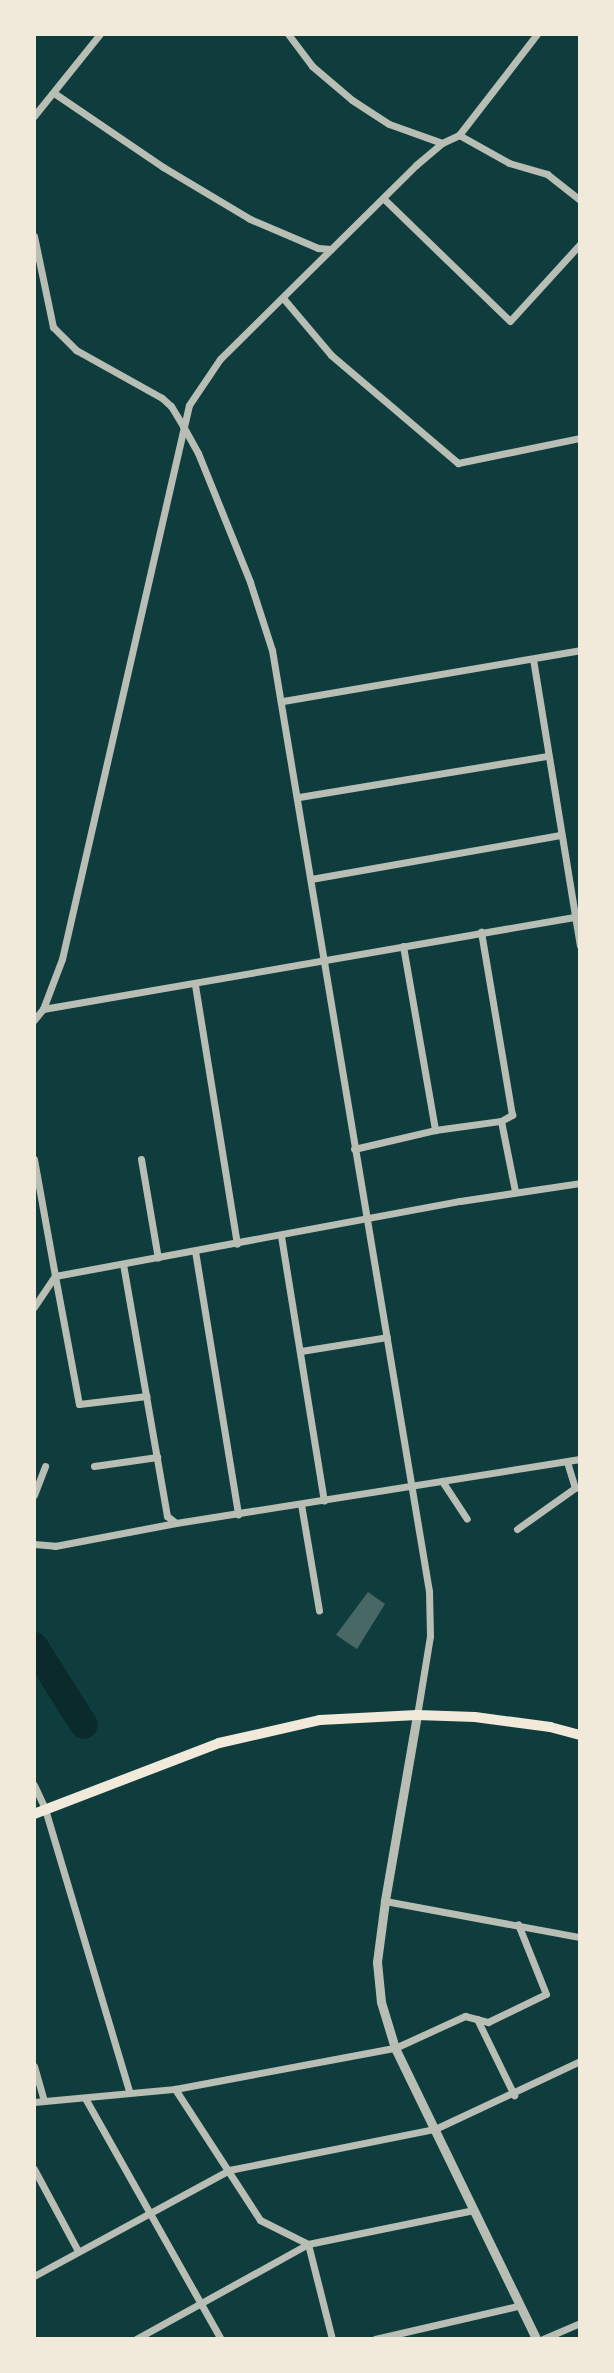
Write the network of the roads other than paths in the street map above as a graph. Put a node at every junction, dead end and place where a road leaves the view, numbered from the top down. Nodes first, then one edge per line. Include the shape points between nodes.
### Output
1 (100, 34) edge
2 (288, 34) edge
3 (537, 34) edge
4 (54, 93) junction
5 (34, 116) edge
6 (459, 135) junction
7 (442, 143) junction
8 (384, 199) junction
9 (580, 200) edge
10 (34, 236) edge
11 (580, 244) edge
12 (331, 249) junction
13 (283, 298) junction
14 (183, 426) junction
15 (580, 438) edge
16 (580, 650) edge
17 (533, 659) junction
18 (283, 701) junction
19 (548, 756) junction
20 (299, 797) junction
21 (560, 835) junction
22 (311, 879) junction
23 (578, 917) edge
24 (481, 932) junction
25 (580, 945) edge
26 (403, 946) junction
27 (323, 961) junction
28 (195, 985) junction
29 (43, 1009) junction
30 (34, 1020) edge
31 (501, 1121) junction
32 (435, 1130) junction
33 (354, 1149) junction
34 (34, 1159) edge
35 (141, 1159) dead end
36 (580, 1183) edge
37 (515, 1191) junction
38 (366, 1218) junction
39 (281, 1236) junction
40 (237, 1244) junction
41 (195, 1251) junction
42 (158, 1258) junction
43 (123, 1264) junction
44 (55, 1276) junction
45 (34, 1307) edge
46 (387, 1337) junction
47 (301, 1351) junction
48 (147, 1396) junction
49 (157, 1457) junction
50 (580, 1459) edge
51 (567, 1461) junction
52 (45, 1466) dead end
53 (94, 1466) dead end
54 (442, 1481) junction
55 (413, 1486) junction
56 (34, 1495) edge
57 (324, 1501) junction
58 (301, 1504) junction
59 (238, 1515) junction
60 (467, 1519) dead end
61 (176, 1523) junction
62 (517, 1529) dead end
63 (34, 1544) edge
64 (319, 1610) dead end
65 (417, 1715) junction
66 (580, 1735) edge
67 (34, 1785) edge
68 (45, 1809) junction
69 (34, 1814) edge
70 (385, 1901) junction
71 (518, 1924) junction
72 (580, 1937) edge
73 (477, 2019) junction
74 (395, 2048) junction
75 (580, 2061) edge
76 (34, 2066) edge
77 (175, 2089) junction
78 (129, 2090) junction
79 (514, 2095) junction
80 (85, 2098) junction
81 (44, 2101) junction
82 (34, 2102) edge
83 (435, 2129) junction
84 (34, 2169) edge
85 (229, 2170) junction
86 (473, 2210) junction
87 (152, 2212) junction
88 (308, 2244) junction
89 (78, 2251) junction
90 (34, 2276) edge
91 (202, 2304) junction
92 (518, 2306) junction
93 (580, 2323) edge
94 (136, 2339) edge
95 (221, 2339) edge
96 (332, 2339) edge
97 (375, 2339) edge
98 (536, 2339) edge
99 (543, 2339) edge

1 - 4 street
2 - 7 street via 312,66 352,100 389,124
3 - 6 street
4 - 5 street
4 - 12 street via 250,219
6 - 7 street
6 - 9 street via 509,163 547,174
7 - 8 street
8 - 11 street via 510,321
8 - 12 street
10 - 14 street via 53,327 76,350 162,398
12 - 13 street
13 - 14 street via 220,359 189,405
13 - 15 street via 331,355 458,463
14 - 18 street via 250,582
14 - 29 street via 62,959
16 - 17 street
17 - 18 street
17 - 19 street
18 - 20 street
19 - 20 street
19 - 21 street
20 - 22 street
21 - 22 street
21 - 23 street
22 - 27 street
23 - 24 street
23 - 25 street
24 - 26 street
24 - 31 street via 512,1115
26 - 27 street
26 - 32 street
27 - 28 street
27 - 33 street
28 - 29 street
28 - 40 street
29 - 30 street
31 - 32 street
31 - 37 street
32 - 33 street
33 - 38 street
34 - 44 street
35 - 42 street
36 - 37 street
37 - 38 street
38 - 39 street
38 - 46 street
39 - 40 street
39 - 47 street
40 - 41 street
41 - 42 street
41 - 59 street
42 - 43 street
43 - 44 street
43 - 48 street
44 - 45 street
44 - 48 street via 79,1404
46 - 47 street
46 - 55 street
47 - 57 street
48 - 49 street
49 - 53 street
49 - 61 street via 167,1516
50 - 51 street
51 - 54 street
51 - 62 street via 575,1488
52 - 56 street
54 - 55 street
54 - 60 street
55 - 57 street
55 - 65 street via 429,1591 430,1636
57 - 58 street
58 - 59 street
58 - 64 street
59 - 61 street
61 - 63 street via 55,1546
65 - 66 main road via 490,1719
65 - 68 main road via 320,1720 244,1736
65 - 70 street
67 - 68 street
68 - 69 main road
68 - 78 street
70 - 71 street
70 - 74 street via 377,1962 381,2002
71 - 72 street
71 - 73 street via 546,1994 488,2022
73 - 74 street via 465,2016
73 - 79 street
74 - 77 street
74 - 83 street
75 - 79 street
76 - 81 street
77 - 78 street
77 - 85 street
78 - 80 street
79 - 83 street
80 - 81 street
80 - 87 street
81 - 82 street
83 - 85 street
83 - 86 street
84 - 89 street
85 - 87 street
85 - 88 street via 260,2220
86 - 88 street
86 - 92 street
87 - 89 street
87 - 91 street
88 - 91 street
88 - 96 street
89 - 90 street
91 - 94 street
91 - 95 street
92 - 97 street
92 - 98 street
93 - 99 street

